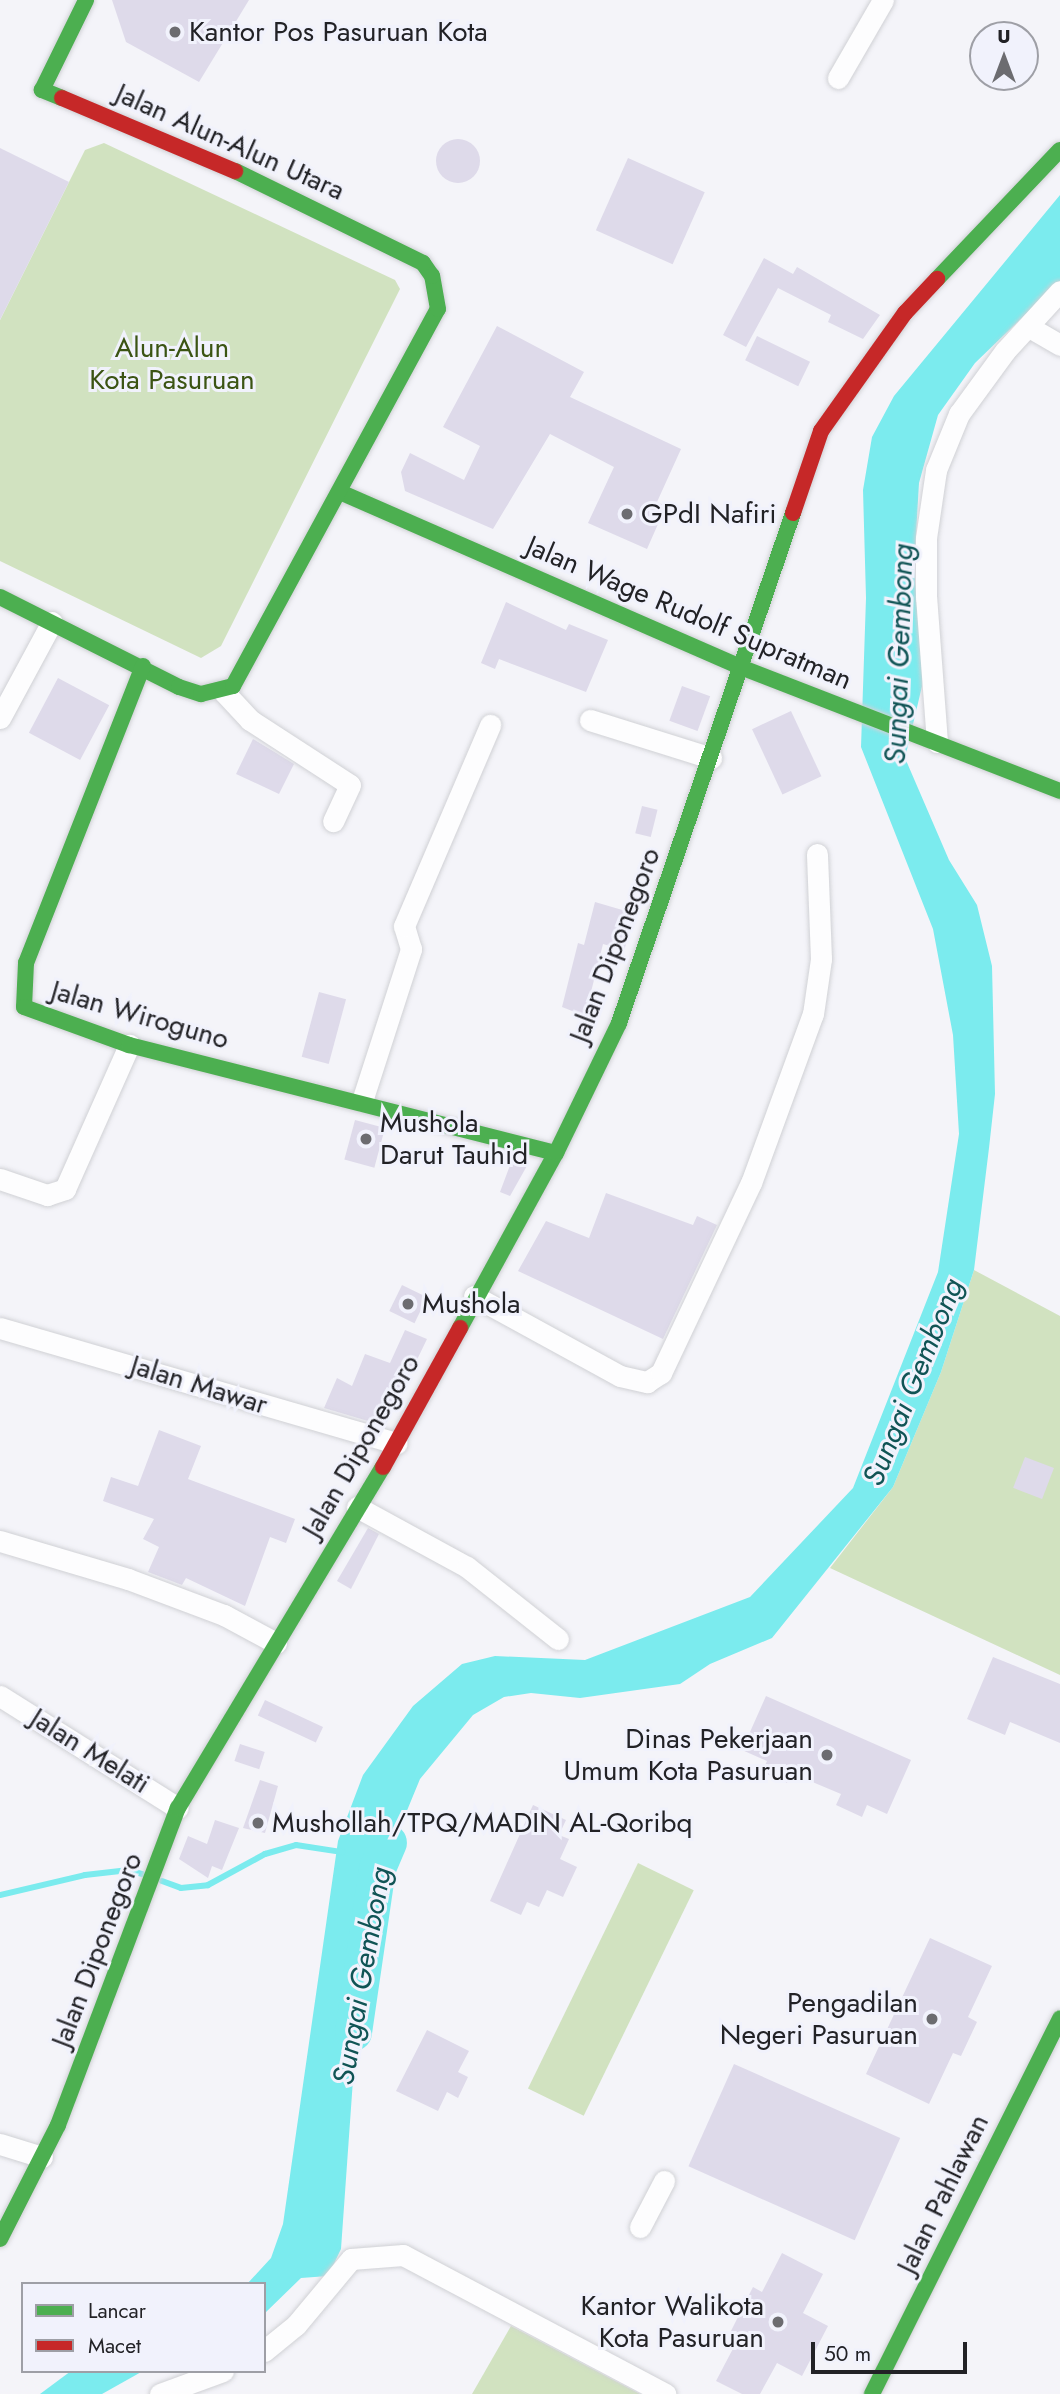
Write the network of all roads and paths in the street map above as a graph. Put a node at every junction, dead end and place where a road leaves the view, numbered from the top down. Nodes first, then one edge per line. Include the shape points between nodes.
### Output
1 (86, 0) edge
2 (883, 0) edge
3 (838, 78) dead end
4 (1060, 150) edge
5 (1060, 291) edge
6 (1029, 327) junction
7 (1060, 345) edge
8 (340, 492) junction
9 (0, 597) edge
10 (51, 622) junction
11 (143, 666) junction
12 (743, 668) junction
13 (223, 691) junction
14 (0, 718) edge
15 (590, 720) dead end
16 (490, 725) dead end
17 (930, 739) junction
18 (711, 758) junction
19 (1060, 792) edge
20 (333, 821) dead end
21 (817, 854) dead end
22 (129, 1045) junction
23 (362, 1101) junction
24 (556, 1153) junction
25 (0, 1179) edge
26 (474, 1296) junction
27 (0, 1328) edge
28 (397, 1443) junction
29 (357, 1507) junction
30 (0, 1541) edge
31 (558, 1639) dead end
32 (276, 1643) junction
33 (0, 1697) edge
34 (178, 1808) junction
35 (1060, 2018) edge
36 (0, 2144) edge
37 (42, 2157) junction
38 (664, 2181) dead end
39 (640, 2227) dead end
40 (0, 2239) edge
41 (266, 2349) edge
42 (218, 2373) edge
43 (160, 2394) edge
44 (666, 2394) edge
45 (872, 2394) edge

1 - 8 main road, Jalan Alun-Alun Utara via 42,90 149,131 394,246 427,269 438,309
2 - 3 street
4 - 12 main road, Jalan Diponegoro via 905,313 832,409
5 - 6 street
6 - 7 street
6 - 17 street via 959,415 936,470 926,538
8 - 12 main road, Jalan Wage Rudolf Supratman
8 - 13 main road, Jalan Alun-Alun Utara via 233,686
9 - 10 main road
10 - 11 main road
10 - 14 street
11 - 13 main road via 201,694
11 - 22 main road, Jalan Wiroguno via 26,963 21,988 29,1011
12 - 17 main road, Jalan Wage Rudolf Supratman
12 - 18 main road, Jalan Diponegoro
13 - 20 street via 250,720 350,785
15 - 18 street
16 - 23 street via 404,926 411,949
17 - 19 main road, Jalan Wage Rudolf Supratman
18 - 24 main road, Jalan Diponegoro via 619,1023
21 - 26 street via 821,958 813,1014 751,1183 661,1373 647,1381 620,1376
22 - 23 main road, Jalan Wiroguno
22 - 25 street via 65,1189 47,1195
23 - 24 main road, Jalan Wiroguno
24 - 26 main road, Jalan Diponegoro
26 - 28 main road, Jalan Diponegoro
27 - 28 street, Jalan Mawar
28 - 29 main road, Jalan Diponegoro
29 - 31 street via 467,1567
29 - 32 main road, Jalan Diponegoro
30 - 32 street via 128,1579 224,1615
32 - 34 main road, Jalan Diponegoro
33 - 34 street, Jalan Melati
34 - 37 main road, Jalan Diponegoro
35 - 45 main road, Jalan Pahlawan
36 - 37 street
37 - 40 main road, Jalan Diponegoro
38 - 39 street
41 - 44 street via 296,2325 351,2259 403,2255
42 - 43 street

